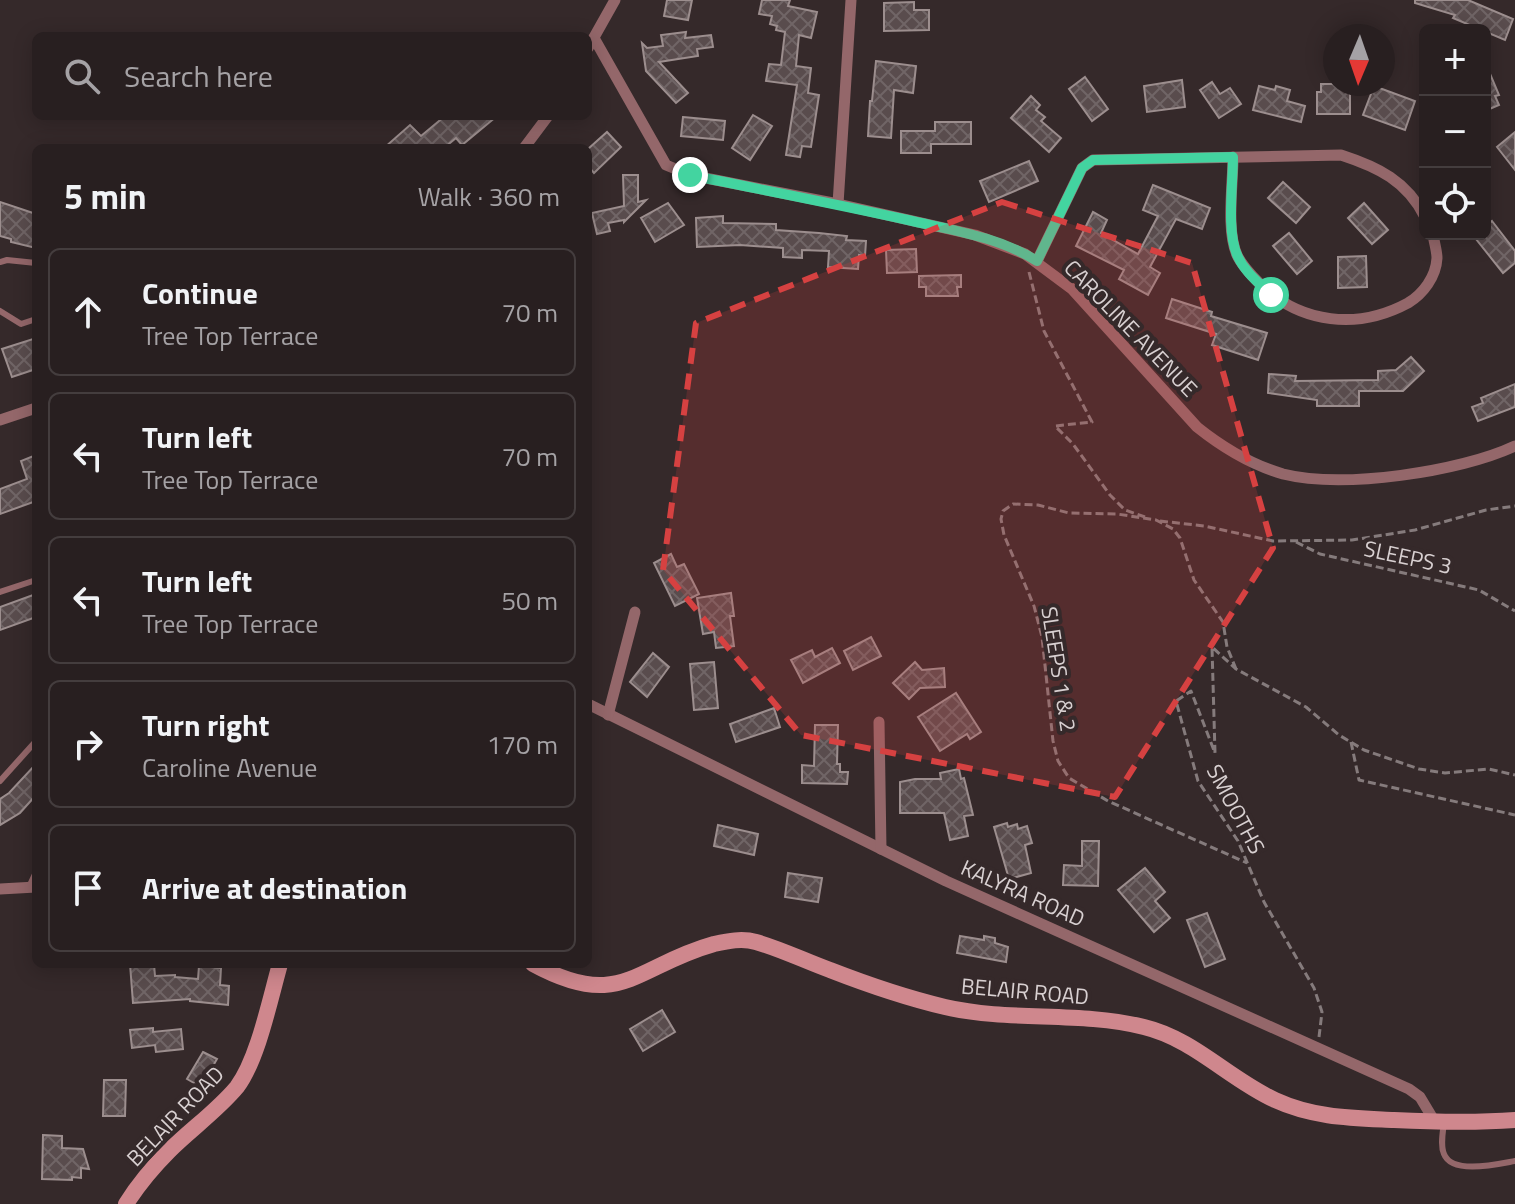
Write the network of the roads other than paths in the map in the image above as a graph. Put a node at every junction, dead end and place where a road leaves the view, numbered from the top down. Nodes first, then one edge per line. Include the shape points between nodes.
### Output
1 (615, 0) edge
2 (851, 0) edge
3 (592, 41) edge
4 (592, 45) edge
5 (545, 120) edge
6 (527, 144) edge
7 (1233, 157) junction
8 (838, 204) junction
9 (1419, 208) edge
10 (1434, 240) edge
11 (1037, 261) junction
12 (0, 262) edge
13 (32, 263) edge
14 (0, 311) edge
15 (32, 320) edge
16 (32, 409) edge
17 (0, 420) edge
18 (1515, 446) edge
19 (32, 581) edge
20 (0, 592) edge
21 (635, 612) dead end
22 (592, 706) edge
23 (608, 715) junction
24 (879, 722) dead end
25 (32, 745) edge
26 (0, 781) edge
27 (881, 849) junction
28 (32, 887) edge
29 (0, 889) edge
30 (279, 968) edge
31 (540, 968) edge
32 (1515, 1120) edge
33 (1439, 1122) junction
34 (1515, 1161) edge
35 (126, 1204) edge

1 - 3 street
2 - 8 street
4 - 8 street, CAROLINE AVENUE via 666,165 690,175
5 - 6 street
7 - 9 street via 1341,155 1375,166 1402,184
7 - 10 street via 1232,237 1237,256 1260,285 1291,308 1339,320 1364,320 1392,311 1415,299 1431,281 1437,259
7 - 11 street via 1093,160 1082,168
8 - 11 street, CAROLINE AVENUE via 975,235
11 - 18 street, CAROLINE AVENUE via 1072,289 1197,427 1252,463 1316,478 1371,477 1451,467
12 - 13 lane
14 - 15 lane via 21,324
16 - 17 street
19 - 20 lane
21 - 23 street
22 - 23 street, KALYRA ROAD
23 - 27 street, KALYRA ROAD
24 - 27 street
25 - 26 lane
27 - 33 street, KALYRA ROAD via 1409,1089
28 - 29 street
30 - 35 main road, BELAIR ROAD via 248,1068 237,1086 169,1151
31 - 33 main road, BELAIR ROAD via 590,986 624,984 698,949 730,940 754,941 946,1007 1145,1027 1181,1040 1275,1100 1321,1116
32 - 33 main road, BELAIR ROAD
33 - 34 lane via 1449,1161 1471,1167

